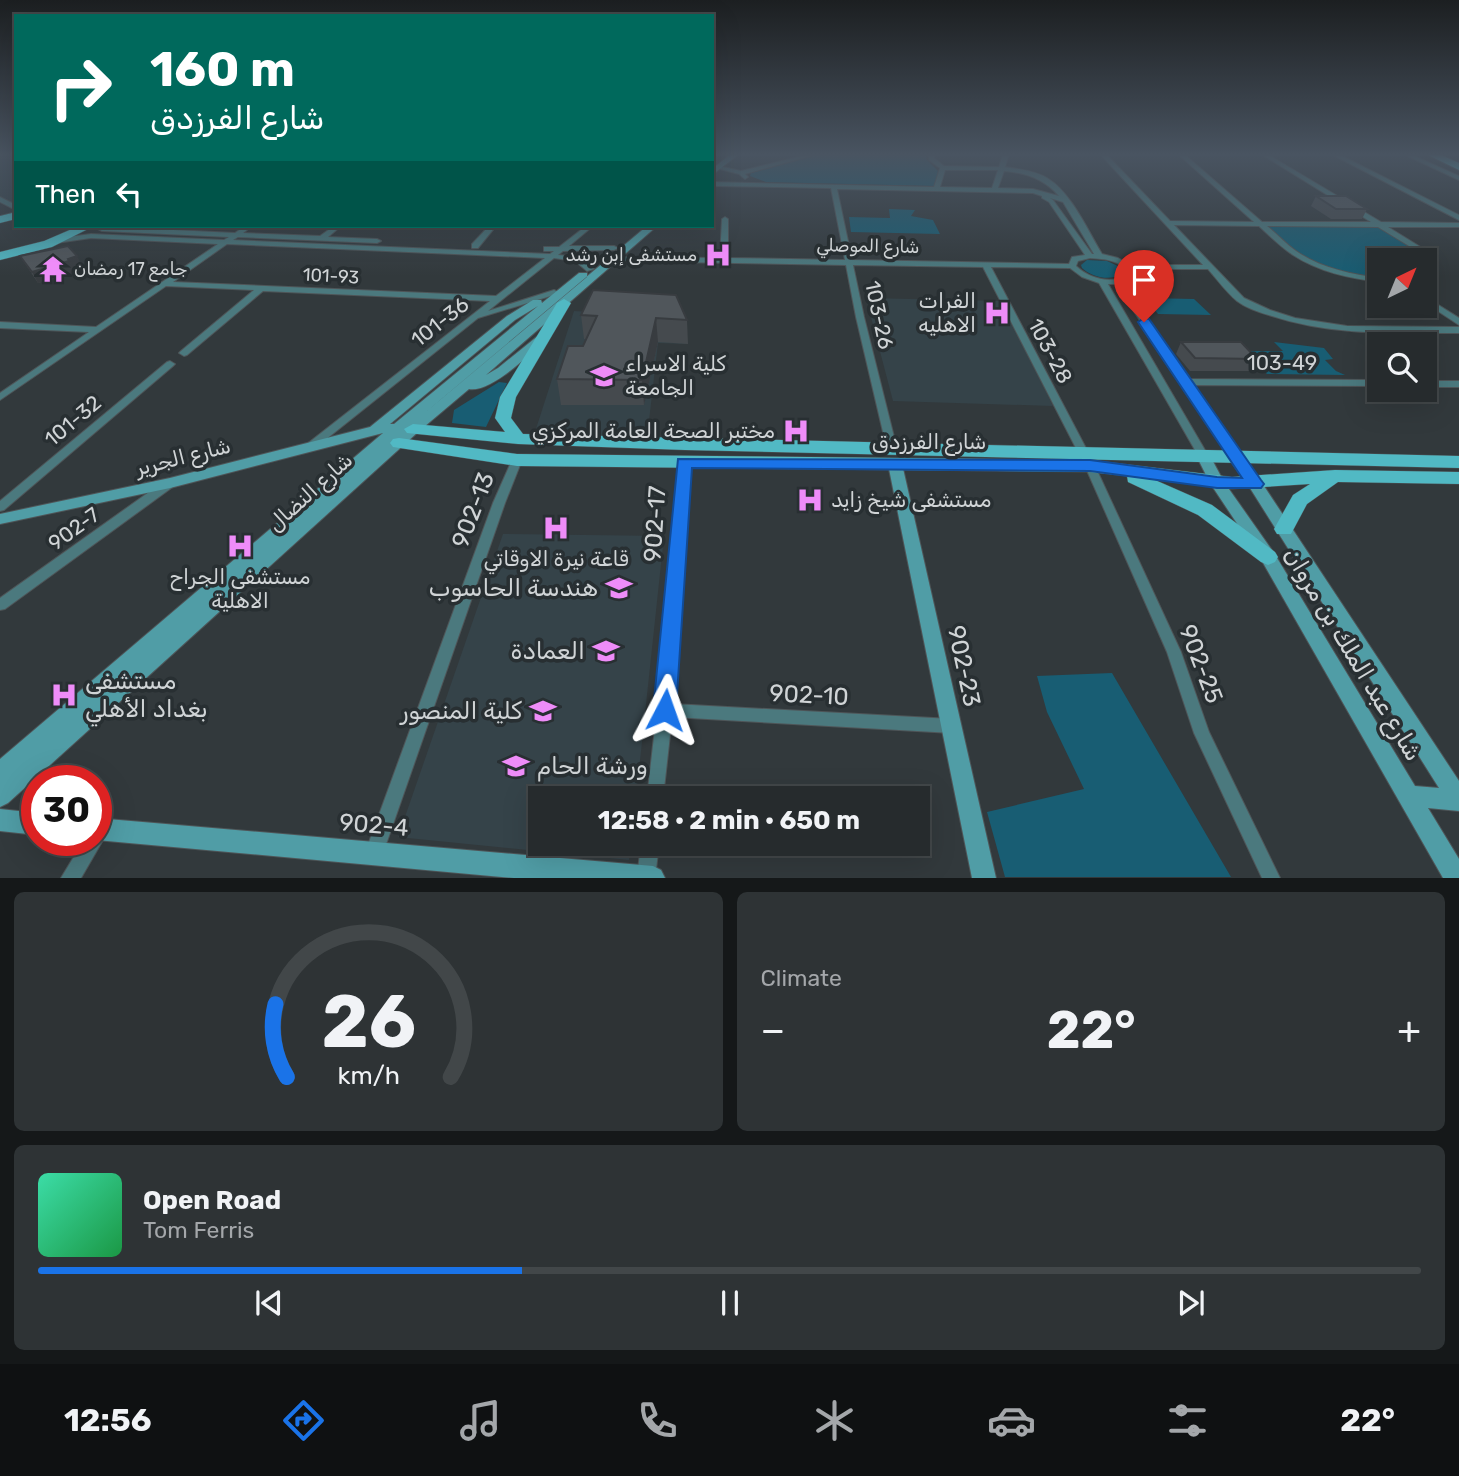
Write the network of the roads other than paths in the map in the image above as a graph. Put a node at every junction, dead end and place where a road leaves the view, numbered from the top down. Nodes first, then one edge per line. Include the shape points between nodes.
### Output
1 (836, 195) edge
2 (1033, 195) edge
3 (1047, 195) edge
4 (1060, 195) edge
5 (1142, 195) edge
6 (1228, 195) edge
7 (1333, 195) edge
8 (1414, 195) edge
9 (1065, 200) junction
10 (0, 212) edge
11 (1459, 218) edge
12 (725, 219) dead end
13 (0, 220) edge
14 (1168, 223) junction
15 (1262, 225) junction
16 (1459, 225) edge
17 (1385, 226) junction
18 (84, 228) edge
19 (100, 228) edge
20 (246, 228) edge
21 (335, 228) edge
22 (490, 228) edge
23 (587, 228) edge
24 (638, 228) edge
25 (650, 228) edge
26 (235, 235) junction
27 (321, 239) junction
28 (56, 241) junction
29 (224, 243) junction
30 (631, 245) junction
31 (475, 246) junction
32 (1419, 248) edge
33 (556, 252) junction
34 (615, 254) junction
35 (4, 256) edge
36 (1095, 256) junction
37 (664, 258) junction
38 (724, 259) junction
39 (851, 262) junction
40 (985, 265) junction
41 (1072, 266) junction
42 (1130, 267) junction
43 (1210, 267) junction
44 (590, 270) junction
45 (1367, 278) edge
46 (1102, 281) junction
47 (1118, 282) junction
48 (164, 284) junction
49 (570, 286) junction
50 (262, 288) junction
51 (559, 298) junction
52 (497, 299) junction
53 (1437, 307) edge
54 (470, 320) junction
55 (1459, 323) edge
56 (0, 325) edge
57 (96, 330) junction
58 (1459, 330) edge
59 (544, 336) junction
60 (184, 353) dead end
61 (461, 359) junction
62 (476, 363) junction
63 (170, 364) dead end
64 (1185, 382) junction
65 (1367, 383) edge
66 (1437, 383) edge
67 (1459, 384) edge
68 (457, 394) junction
69 (0, 397) edge
70 (394, 434) junction
71 (518, 439) junction
72 (311, 446) junction
73 (1234, 456) junction
74 (894, 457) junction
75 (1204, 457) junction
76 (1367, 458) junction
77 (517, 460) junction
78 (1091, 462) junction
79 (1459, 462) edge
80 (684, 463) junction
81 (1335, 476) junction
82 (1459, 478) edge
83 (170, 484) junction
84 (1236, 484) junction
85 (0, 507) edge
86 (0, 519) edge
87 (1284, 529) junction
88 (1268, 557) junction
89 (0, 605) edge
90 (665, 710) junction
91 (952, 726) junction
92 (0, 773) edge
93 (656, 786) edge
94 (0, 796) edge
95 (1409, 796) junction
96 (1459, 800) edge
97 (0, 820) edge
98 (21, 822) edge
99 (112, 835) edge
100 (374, 853) junction
101 (83, 856) edge
102 (649, 856) edge
103 (70, 877) edge
104 (646, 877) edge
105 (653, 877) edge
106 (984, 877) edge
107 (1271, 877) edge
108 (1457, 877) edge

1 - 39 street, 103-26
2 - 36 street via 1051,201
3 - 9 street
4 - 9 street
5 - 14 street
6 - 15 street
7 - 17 street
8 - 11 street
9 - 36 street
10 - 13 street
12 - 38 street
14 - 15 street
14 - 43 street
15 - 17 street
15 - 45 street via 1308,262
16 - 17 street
17 - 32 street
18 - 28 main road
19 - 26 street
20 - 26 street
21 - 27 street
22 - 31 street
23 - 33 street, 101-36
24 - 34 main road, شارع النضال
25 - 30 main road, شارع النضال
26 - 27 street
26 - 29 street
27 - 31 street
28 - 29 street via 91,236
28 - 35 main road
29 - 33 street
29 - 48 street
30 - 34 main road, شارع النضال
30 - 37 street, شارع الموصلي via 644,254
31 - 33 street
33 - 34 street, شارع الموصلي
33 - 44 street via 578,259
33 - 52 street, 101-36
34 - 37 street, شارع الموصلي
34 - 44 main road, شارع النضال
34 - 51 main road, شارع النضال
36 - 41 street via 1075,259
36 - 42 street
37 - 38 street, شارع الموصلي
38 - 39 street, شارع الموصلي
39 - 40 street, شارع الموصلي
39 - 74 street, 103-26
40 - 41 street, شارع الموصلي
40 - 78 street, 103-28
41 - 46 street
42 - 43 street
42 - 47 street via 1131,278
43 - 58 street via 1241,300 1305,325
44 - 49 main road, شارع النضال
46 - 47 street
46 - 75 street
47 - 64 street
48 - 50 street, 101-93
48 - 57 street
49 - 51 main road
49 - 62 main road, شارع النضال
50 - 52 street, 101-93
50 - 60 street
51 - 54 street
51 - 59 main road
51 - 61 main road via 511,318
51 - 68 main road, شارع النضال
52 - 54 street, 101-36
53 - 55 street
54 - 72 street, 101-36
56 - 57 street
57 - 69 street
59 - 68 main road via 502,371
59 - 71 main road via 508,397 503,418
61 - 62 main road
61 - 70 main road
62 - 70 main road, شارع النضال
63 - 85 street, 101-32
64 - 65 street, 103-49
64 - 73 street
66 - 67 street
68 - 70 main road, شارع النضال
70 - 71 main road, شارع الفرزدق
70 - 72 main road, شارع الجرير
70 - 77 main road, شارع الفرزدق
70 - 92 main road, شارع النضال
70 - 94 main road, شارع النضال
71 - 74 main road, شارع الفرزدق
72 - 83 main road, شارع الجرير
73 - 75 main road, شارع الفرزدق
73 - 76 main road, شارع الفرزدق
73 - 84 main road, شارع عبد الملك بن مروان
74 - 78 main road, شارع الفرزدق
74 - 80 main road, شارع الفرزدق
74 - 91 main road, 902-23
75 - 78 main road, شارع الفرزدق
75 - 84 main road, شارع عبد الملك بن مروان
76 - 79 main road, شارع الفرزدق
76 - 84 main road
77 - 80 main road, شارع الفرزدق
77 - 100 street, 902-13
78 - 84 main road, شارع الفرزدق
78 - 88 main road via 1180,496 1233,528
78 - 107 street, 902-25 via 1174,652 1202,733
80 - 90 street, 902-17
81 - 82 main road, شارع الفرزدق
81 - 84 main road, شارع الفرزدق
81 - 87 main road via 1300,500
83 - 86 main road, شارع الجرير
83 - 89 street, 902-7
84 - 87 main road, شارع عبد الملك بن مروان
84 - 88 main road, شارع عبد الملك بن مروان
87 - 96 main road, شارع عبد الملك بن مروان
88 - 95 main road, شارع عبد الملك بن مروان
90 - 91 street, 902-10
90 - 93 street, 902-17
91 - 106 main road, 902-23
95 - 96 main road
95 - 108 main road, شارع عبد الملك بن مروان
97 - 98 main road
99 - 100 main road, 902-4
100 - 104 main road, 902-4
101 - 103 street
102 - 104 street
104 - 105 main road, 902-4

